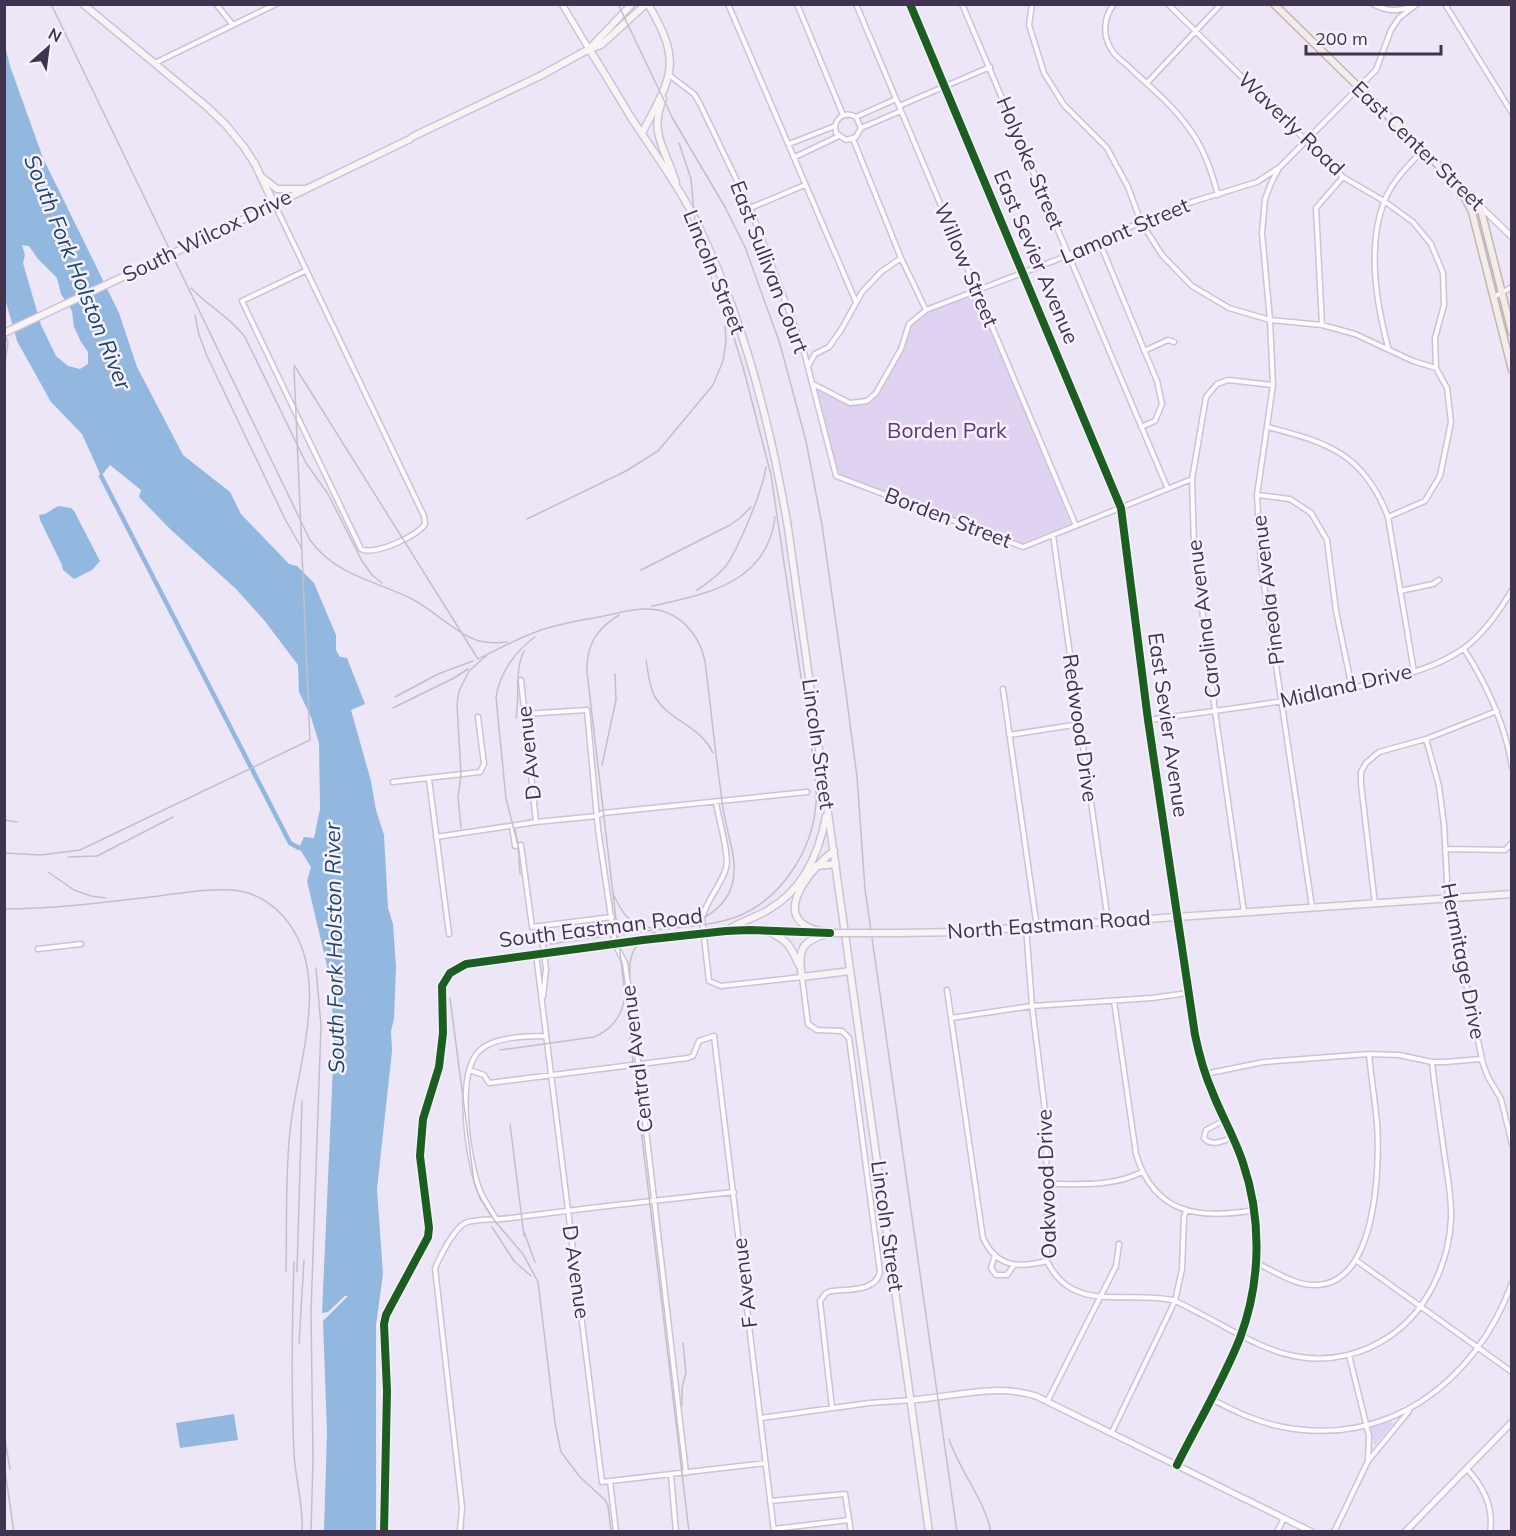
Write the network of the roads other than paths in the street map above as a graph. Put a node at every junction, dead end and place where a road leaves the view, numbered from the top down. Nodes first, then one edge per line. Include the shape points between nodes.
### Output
1 (83, 4) edge
2 (216, 4) edge
3 (276, 4) edge
4 (562, 4) edge
5 (632, 4) edge
6 (647, 4) edge
7 (728, 4) edge
8 (797, 4) edge
9 (856, 4) edge
10 (910, 4) edge
11 (962, 4) edge
12 (1032, 4) edge
13 (1114, 4) edge
14 (1168, 4) edge
15 (1221, 4) edge
16 (1274, 4) edge
17 (1373, 4) edge
18 (1445, 4) edge
19 (1416, 6) edge
20 (233, 25) junction
21 (1196, 31) junction
22 (589, 50) junction
23 (154, 63) junction
24 (990, 67) junction
25 (669, 75) junction
26 (1147, 83) junction
27 (944, 86) junction
28 (1359, 88) junction
29 (896, 99) junction
30 (899, 106) junction
31 (901, 111) junction
32 (1512, 113) edge
33 (843, 115) junction
34 (856, 117) junction
35 (835, 126) junction
36 (861, 128) junction
37 (642, 133) junction
38 (839, 136) junction
39 (853, 139) junction
40 (1306, 140) junction
41 (789, 144) junction
42 (1423, 150) junction
43 (795, 157) junction
44 (1280, 167) junction
45 (261, 176) junction
46 (1343, 177) junction
47 (1458, 184) junction
48 (805, 185) junction
49 (306, 189) junction
50 (678, 189) junction
51 (1218, 195) junction
52 (1384, 201) junction
53 (274, 204) junction
54 (1480, 206) junction
55 (750, 208) junction
56 (1141, 222) junction
57 (1476, 230) junction
58 (1512, 237) edge
59 (1099, 241) junction
60 (1491, 250) junction
61 (1069, 255) junction
62 (902, 258) junction
63 (305, 271) junction
64 (1023, 273) junction
65 (1512, 287) edge
66 (977, 292) junction
67 (1502, 293) junction
68 (1494, 297) junction
69 (856, 302) junction
70 (927, 310) junction
71 (1270, 320) junction
72 (1322, 325) junction
73 (4, 333) edge
74 (1512, 333) edge
75 (1174, 342) dead end
76 (1388, 348) junction
77 (1144, 351) junction
78 (807, 367) junction
79 (1436, 368) junction
80 (1512, 370) edge
81 (812, 383) junction
82 (1273, 385) junction
83 (1141, 427) junction
84 (1268, 427) junction
85 (836, 476) joint
86 (1192, 479) junction
87 (1167, 487) junction
88 (1257, 495) junction
89 (1121, 508) junction
90 (1388, 517) junction
91 (1076, 526) junction
92 (1053, 536) junction
93 (1439, 580) dead end
94 (1512, 590) edge
95 (1400, 591) junction
96 (1464, 649) junction
97 (1414, 672) junction
98 (521, 680) dead end
99 (1352, 688) junction
100 (1003, 689) dead end
101 (1282, 701) junction
102 (1215, 711) junction
103 (1497, 711) junction
104 (524, 714) junction
105 (478, 717) dead end
106 (1148, 720) junction
107 (1080, 724) junction
108 (1010, 735) junction
109 (1426, 739) junction
110 (1512, 767) edge
111 (429, 779) junction
112 (393, 782) dead end
113 (807, 792) dead end
114 (716, 802) junction
115 (828, 810) junction
116 (597, 816) junction
117 (536, 822) junction
118 (512, 826) junction
119 (436, 837) junction
120 (1512, 843) edge
121 (1445, 849) junction
122 (834, 851) junction
123 (836, 864) junction
124 (816, 866) junction
125 (1512, 894) edge
126 (1448, 898) junction
127 (1375, 904) junction
128 (1312, 908) junction
129 (1244, 913) junction
130 (612, 917) junction
131 (1177, 917) junction
132 (1108, 921) junction
133 (541, 926) junction
134 (1038, 926) junction
135 (1026, 927) junction
136 (766, 930) junction
137 (726, 931) junction
138 (830, 933) junction
139 (449, 934) dead end
140 (703, 934) junction
141 (81, 944) dead end
142 (615, 944) junction
143 (38, 949) dead end
144 (536, 954) junction
145 (850, 971) junction
146 (801, 973) junction
147 (947, 990) dead end
148 (1188, 993) junction
149 (1114, 1000) junction
150 (542, 1004) junction
151 (1032, 1006) junction
152 (951, 1018) junction
153 (546, 1035) junction
154 (1369, 1054) junction
155 (1481, 1059) junction
156 (1432, 1062) junction
157 (638, 1064) junction
158 (469, 1070) junction
159 (1205, 1074) junction
160 (551, 1075) junction
161 (1225, 1120) junction
162 (1233, 1137) junction
163 (1512, 1144) edge
164 (1142, 1172) junction
165 (1047, 1184) junction
166 (734, 1192) junction
167 (654, 1200) junction
168 (568, 1210) junction
169 (1186, 1210) junction
170 (1254, 1210) junction
171 (497, 1220) junction
172 (1119, 1244) dead end
173 (995, 1255) junction
174 (1047, 1261) junction
175 (1357, 1261) junction
176 (1256, 1263) junction
177 (1014, 1265) junction
178 (1512, 1283) edge
179 (1101, 1296) junction
180 (1175, 1301) junction
181 (1420, 1306) junction
182 (1241, 1335) junction
183 (1478, 1348) junction
184 (1349, 1355) junction
185 (1512, 1372) edge
186 (1210, 1399) junction
187 (912, 1400) junction
188 (1048, 1400) junction
189 (832, 1408) junction
190 (1412, 1408) junction
191 (761, 1418) junction
192 (1512, 1422) edge
193 (1366, 1424) junction
194 (1112, 1432) junction
195 (1368, 1461) junction
196 (766, 1463) junction
197 (1177, 1465) junction
198 (1466, 1468) junction
199 (686, 1473) junction
200 (671, 1475) junction
201 (610, 1481) junction
202 (770, 1501) junction
203 (1284, 1518) junction
204 (849, 1520) junction
205 (774, 1530) edge
206 (384, 1532) edge
207 (460, 1532) edge
208 (616, 1532) edge
209 (676, 1532) edge
210 (851, 1532) edge
211 (929, 1532) edge
212 (1277, 1532) edge
213 (1312, 1532) edge
214 (1334, 1532) edge
215 (1405, 1532) edge
216 (1490, 1532) edge

1 - 23 main road
2 - 20 street
3 - 20 street
4 - 22 street, Lincoln Street
5 - 22 main road, South Wilcox Drive
6 - 22 main road via 601,45
6 - 25 main road via 668,44
7 - 41 street
8 - 33 street
9 - 29 street, Willow Street
10 - 27 street, East Sevier Avenue
11 - 24 street, Holyoke Street
12 - 56 street via 1029,25 1044,74 1064,105 1107,148
13 - 26 street via 1108,12 1105,35 1112,51
14 - 21 street, Waverly Road
15 - 21 street
16 - 28 main road, East Center Street
17 - 19 street via 1396,12
18 - 32 street
19 - 28 street, Lamont Street via 1399,18 1376,70
20 - 23 street
21 - 26 street
21 - 40 street, Waverly Road
22 - 37 main road, Lincoln Street
22 - 49 main road, South Wilcox Drive
23 - 45 main road via 232,132
24 - 27 street
24 - 61 street, Holyoke Street
25 - 37 main road
25 - 50 main road via 657,124 662,150
25 - 55 street, East Sullivan Court via 694,94
26 - 51 street via 1200,143
27 - 30 street
27 - 64 street, East Sevier Avenue
28 - 40 street, Lamont Street
28 - 42 main road, East Center Street
29 - 30 street, Willow Street
29 - 34 street
30 - 31 street, Willow Street
31 - 36 street
31 - 66 street, Willow Street
33 - 34 street
33 - 35 street
34 - 36 street
35 - 38 street
35 - 41 street
36 - 39 street
37 - 50 main road, Lincoln Street
38 - 39 street
38 - 43 street
39 - 62 street
40 - 44 street, Lamont Street
40 - 46 street, Waverly Road
41 - 43 street
42 - 47 main road, East Center Street
42 - 52 street via 1399,176
43 - 48 street
44 - 51 street, Lamont Street via 1257,182
44 - 71 street, Pineola Avenue via 1265,199 1262,233
45 - 49 main road via 277,189
45 - 53 main road
46 - 52 street, Waverly Road
46 - 72 street via 1316,208
47 - 54 main road, East Center Street
47 - 57 main road
48 - 55 street
48 - 69 street
49 - 53 main road, South Wilcox Drive
50 - 115 main road, Lincoln Street via 711,255 735,319 771,439 788,528
51 - 56 street, Lamont Street
52 - 76 street via 1374,274
52 - 79 street, Waverly Road via 1413,222 1431,244 1443,273 1444,305 1435,338
53 - 63 street
53 - 73 main road, South Wilcox Drive, bridge
54 - 58 street, East Center Street
54 - 60 main road
55 - 78 street, East Sullivan Court
56 - 59 street, Lamont Street
56 - 71 street via 1162,255 1192,286 1229,308
57 - 60 main road via 1483,234
57 - 68 main road
59 - 61 street, Lamont Street
59 - 77 street
60 - 67 main road
61 - 64 street, Lamont Street
61 - 83 street, Holyoke Street
62 - 69 street via 881,272
62 - 70 street
63 - 63 street via 425,520 421,530 388,547 361,549 242,301
64 - 66 street, Lamont Street
64 - 89 street, East Sevier Avenue
65 - 67 street
66 - 70 street, Lamont Street
66 - 91 street, Willow Street
67 - 68 street
67 - 74 main road
68 - 80 main road
69 - 78 street via 829,347 815,354
70 - 81 street, Lamont Street via 909,324 902,349 867,401 850,403
71 - 72 street
71 - 82 street, Pineola Avenue
72 - 76 street
75 - 77 street via 1168,340
76 - 79 street
77 - 83 street via 1162,404 1155,421
78 - 81 street, East Sullivan Court
79 - 90 street, Waverly Road via 1447,388 1451,422 1440,476 1425,501
81 - 85 street, East Sullivan Court
82 - 84 street, Pineola Avenue
82 - 86 street, Carolina Avenue via 1228,380 1217,384 1206,398
83 - 87 street, Holyoke Street
84 - 88 street, Pineola Avenue
84 - 90 street via 1340,451 1369,480
85 - 92 street, Borden Street via 1023,547
86 - 87 street, Borden Street
86 - 102 street, Carolina Avenue via 1194,545
87 - 89 street, Borden Street
88 - 99 street via 1290,499 1311,513 1327,540
88 - 101 street, Pineola Avenue via 1261,564
89 - 91 street, Borden Street
89 - 106 street, East Sevier Avenue
90 - 95 street
91 - 92 street, Borden Street
92 - 107 street, Redwood Drive
93 - 95 street
94 - 96 street, Midland Drive via 1490,624
95 - 97 street
96 - 97 street, Midland Drive
96 - 103 street
97 - 99 street, Midland Drive
98 - 104 street, D Avenue
99 - 101 street, Midland Drive
100 - 108 street
101 - 102 street, Midland Drive
101 - 128 street, Pineola Avenue
102 - 106 street, Midland Drive
102 - 129 street, Carolina Avenue
103 - 109 street
103 - 110 street
104 - 116 street, Central Avenue via 587,710
104 - 117 street, D Avenue
105 - 111 street via 482,770
106 - 131 street, East Sevier Avenue
107 - 108 street
107 - 132 street, Redwood Drive
108 - 134 street
109 - 121 street, Hermitage Drive via 1439,786
109 - 127 street via 1378,752 1361,772
111 - 112 street
111 - 119 street
113 - 114 street
114 - 116 street
114 - 140 street via 727,865 704,911
115 - 122 main road, Lincoln Street
115 - 137 main road via 819,849 800,881 770,909
116 - 117 street
116 - 130 street, Central Avenue
117 - 118 street, D Avenue
118 - 119 street
118 - 133 street, D Avenue via 515,846 521,845 532,927
119 - 139 street
120 - 121 street via 1505,850
121 - 126 street, Hermitage Drive
122 - 123 main road, Lincoln Street
122 - 124 main road
123 - 124 main road
123 - 145 main road, Lincoln Street
124 - 138 main road via 796,899 794,910 805,926
125 - 126 main road, North Eastman Road
126 - 127 main road, North Eastman Road
126 - 155 street, Hermitage Drive
127 - 128 main road, North Eastman Road
128 - 129 main road, North Eastman Road
129 - 131 main road, North Eastman Road
130 - 133 street
130 - 142 street, Central Avenue
131 - 132 main road, North Eastman Road
131 - 148 street, East Sevier Avenue
132 - 134 main road, North Eastman Road
133 - 150 street, D Avenue, bridge via 546,969
134 - 135 main road, North Eastman Road
135 - 138 main road, North Eastman Road, bridge
135 - 151 street, Oakwood Drive
136 - 137 street, South Eastman Road
136 - 138 street, North Eastman Road
136 - 146 main road via 791,946
137 - 140 street, South Eastman Road
138 - 146 main road via 806,943 800,952
140 - 142 street, South Eastman Road
140 - 146 street via 713,984
141 - 143 street
142 - 144 street, South Eastman Road
142 - 157 street, Central Avenue via 625,963
144 - 150 street, D Avenue
144 - 206 street, South Eastman Road via 466,964 445,979 441,993 443,1033 439,1066 423,1119 420,1145 428,1237 386,1315 383,1329 387,1391
145 - 146 main road
145 - 187 main road, Lincoln Street
146 - 189 street via 808,1024 817,1030 842,1031 849,1038 880,1272 868,1286 831,1291 820,1301
147 - 152 street
148 - 149 street
148 - 159 street, East Sevier Avenue
149 - 151 street
149 - 164 street via 1136,1154
150 - 153 street, D Avenue
151 - 152 street
151 - 165 street, Oakwood Drive via 1046,1119
152 - 173 street via 982,1230
153 - 158 street via 505,1039 483,1047
153 - 160 street, D Avenue
154 - 156 street
154 - 159 street via 1264,1062
154 - 175 street via 1377,1123 1376,1179 1368,1227
155 - 156 street
155 - 163 street, Hermitage Drive via 1502,1099
156 - 181 street, Oakwood Drive via 1451,1220 1445,1257
157 - 160 street
157 - 166 street, F Avenue via 693,1056 699,1041 714,1036
157 - 167 street, Central Avenue
158 - 160 street via 484,1075 489,1083
158 - 171 street via 466,1115 475,1178
159 - 161 street, East Sevier Avenue
160 - 168 street, D Avenue
161 - 162 street, East Sevier Avenue
161 - 162 street via 1205,1131 1205,1140 1212,1143
162 - 170 street, East Sevier Avenue
164 - 165 street via 1111,1183
164 - 169 street via 1162,1196
165 - 174 street, Oakwood Drive
166 - 167 street
166 - 191 street, F Avenue
167 - 168 street
167 - 199 street, Central Avenue
168 - 171 street
168 - 201 street, D Avenue via 602,1482
169 - 170 street via 1210,1215
169 - 180 street via 1182,1269
170 - 176 street, East Sevier Avenue
171 - 207 street via 471,1221 462,1226 435,1268 462,1507
172 - 179 street via 1116,1266
173 - 177 street
173 - 177 street via 990,1268 996,1275 1007,1275
174 - 177 street
174 - 179 street, Oakwood Drive via 1064,1285
175 - 176 street via 1340,1278 1318,1285 1298,1282
175 - 181 street
176 - 182 street, East Sevier Avenue
178 - 183 street
179 - 180 street, Oakwood Drive
179 - 188 street
180 - 182 street, Oakwood Drive
180 - 194 street
181 - 183 street
181 - 184 street, Oakwood Drive via 1390,1336
182 - 184 street, Oakwood Drive via 1299,1357
182 - 186 street, East Sevier Avenue
183 - 185 street
183 - 190 street via 1452,1379
184 - 193 street
186 - 193 street via 1253,1419 1286,1428 1327,1430
186 - 197 street, East Sevier Avenue
187 - 188 street via 997,1390
187 - 189 street
187 - 211 main road, Lincoln Street
188 - 194 street
189 - 191 street
190 - 193 street
190 - 195 street
191 - 196 street, F Avenue
192 - 198 street
193 - 195 street
194 - 197 street
195 - 214 street
196 - 199 street
196 - 202 street, F Avenue
197 - 203 street
198 - 215 street
198 - 216 street via 1478,1481 1488,1503
199 - 200 street
200 - 201 street
200 - 209 street
201 - 208 street, D Avenue
202 - 204 street via 845,1494
202 - 205 street, F Avenue
203 - 212 street
203 - 213 street
204 - 205 street
204 - 210 street

